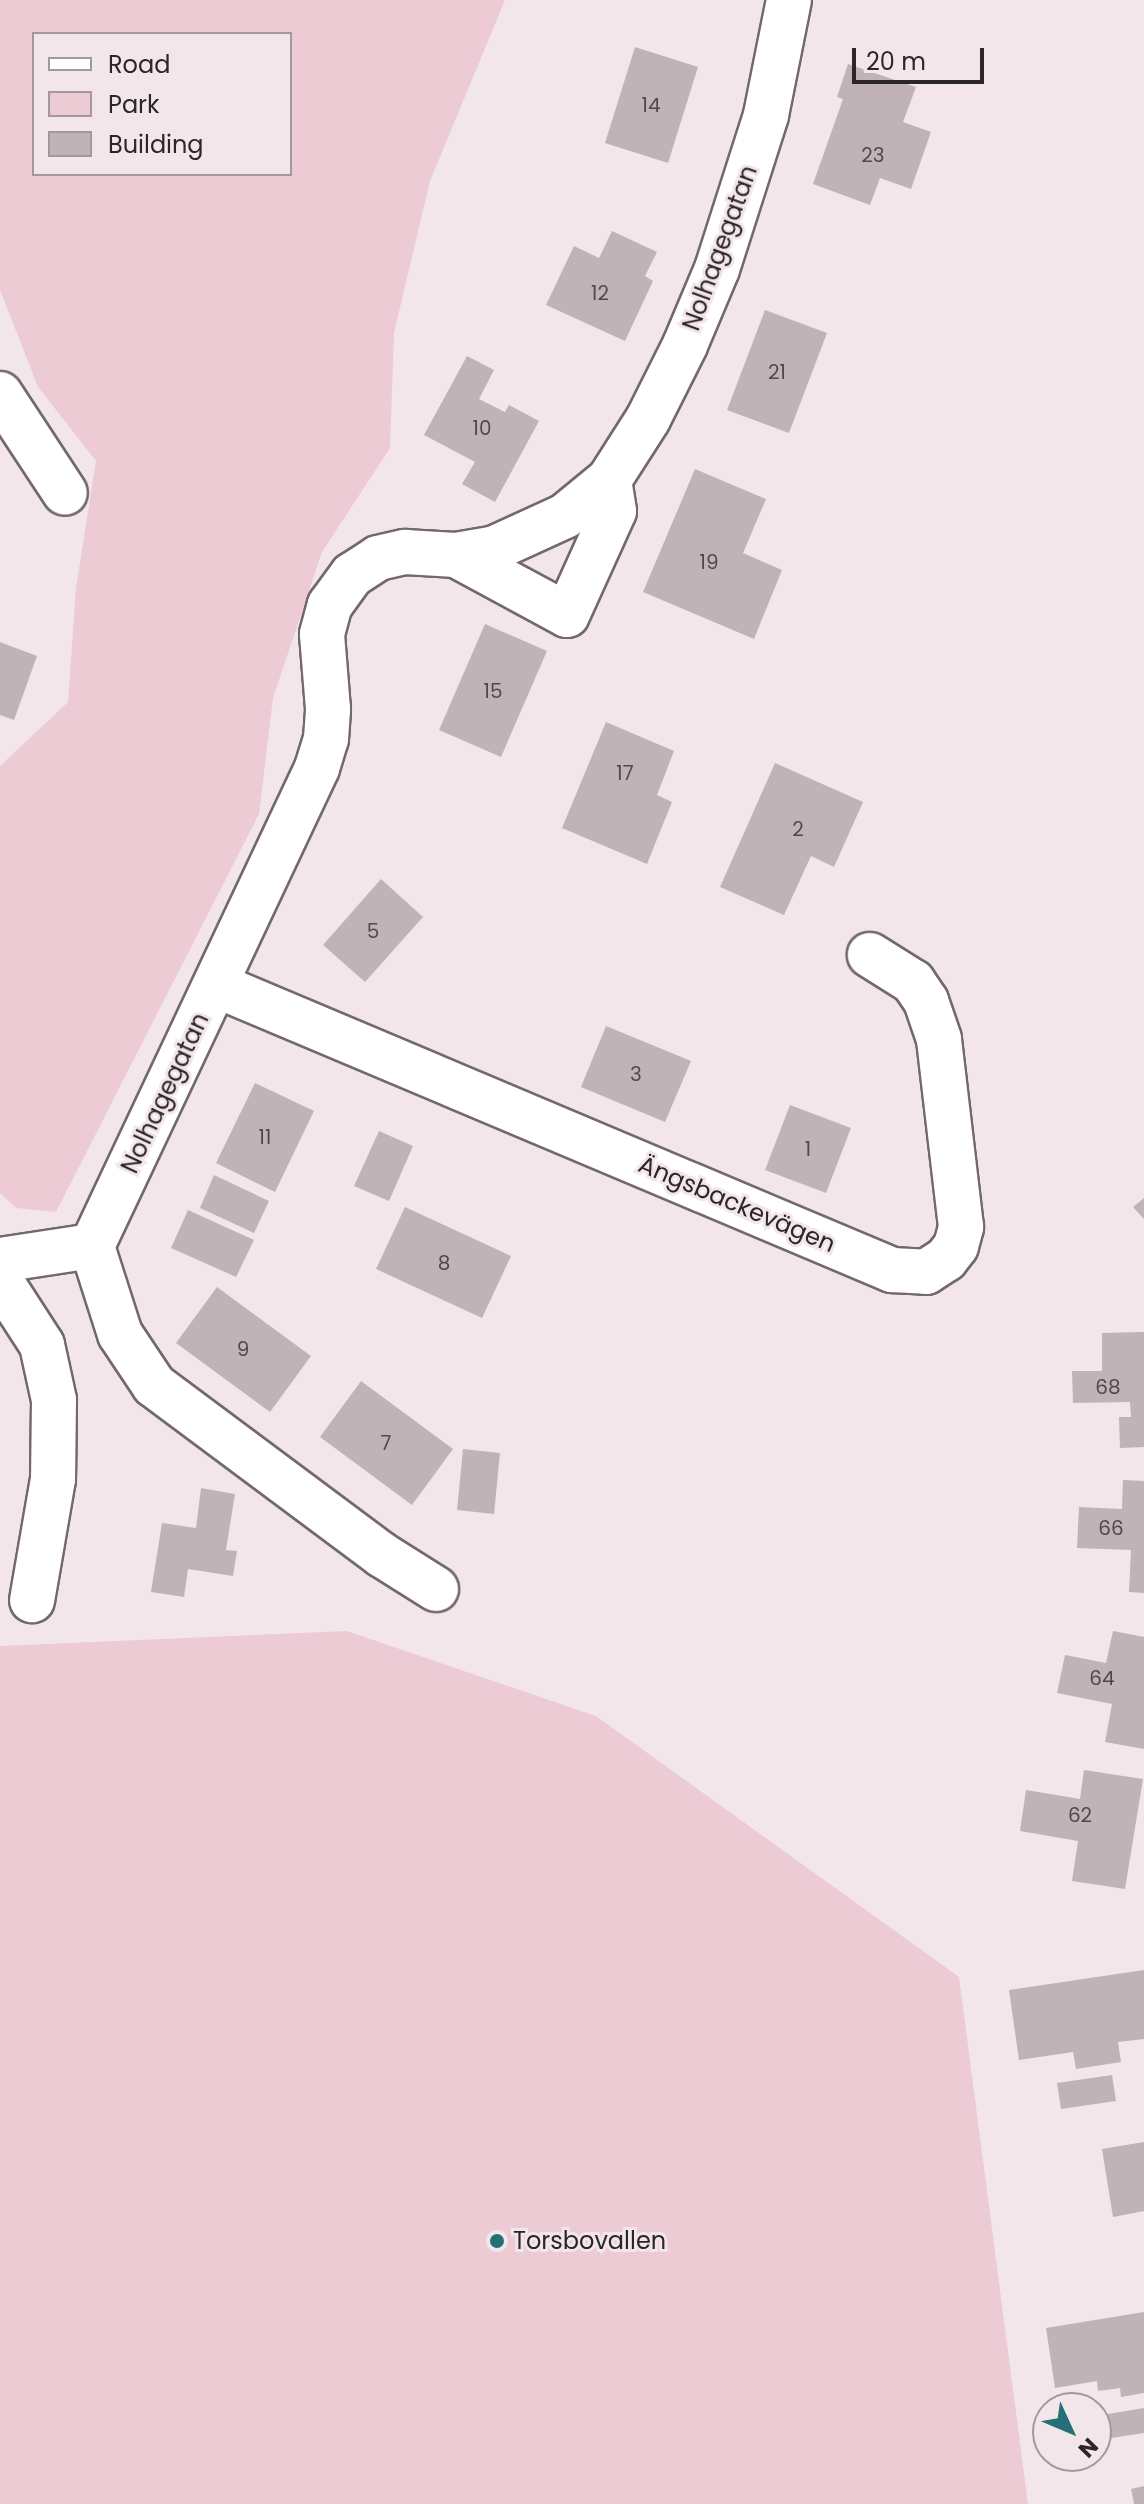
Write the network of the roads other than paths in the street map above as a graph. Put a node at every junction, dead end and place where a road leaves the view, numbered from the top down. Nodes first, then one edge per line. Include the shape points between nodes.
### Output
1 (789, 0) edge
2 (0, 394) edge
3 (609, 480) junction
4 (65, 493) dead end
5 (456, 555) junction
6 (870, 955) dead end
7 (216, 985) junction
8 (92, 1246) junction
9 (0, 1260) edge
10 (0, 1280) edge
11 (436, 1589) dead end
12 (32, 1600) dead end

1 - 3 street, Nolhagegatan via 766,115 717,269 648,419
2 - 4 street
3 - 5 street, Nolhagegatan via 565,516 524,537
3 - 5 street, Nolhagegatan via 614,511 567,615
5 - 7 street, Nolhagegatan via 405,552 378,558 352,575 330,605 322,634 326,739
6 - 7 street, Ängsbackevägen via 913,982 939,1039 961,1227 946,1259 926,1272 892,1270
7 - 8 street, Nolhagegatan
8 - 9 street
8 - 11 street via 120,1334 154,1385 382,1555
10 - 12 street via 42,1345 54,1400 53,1479

